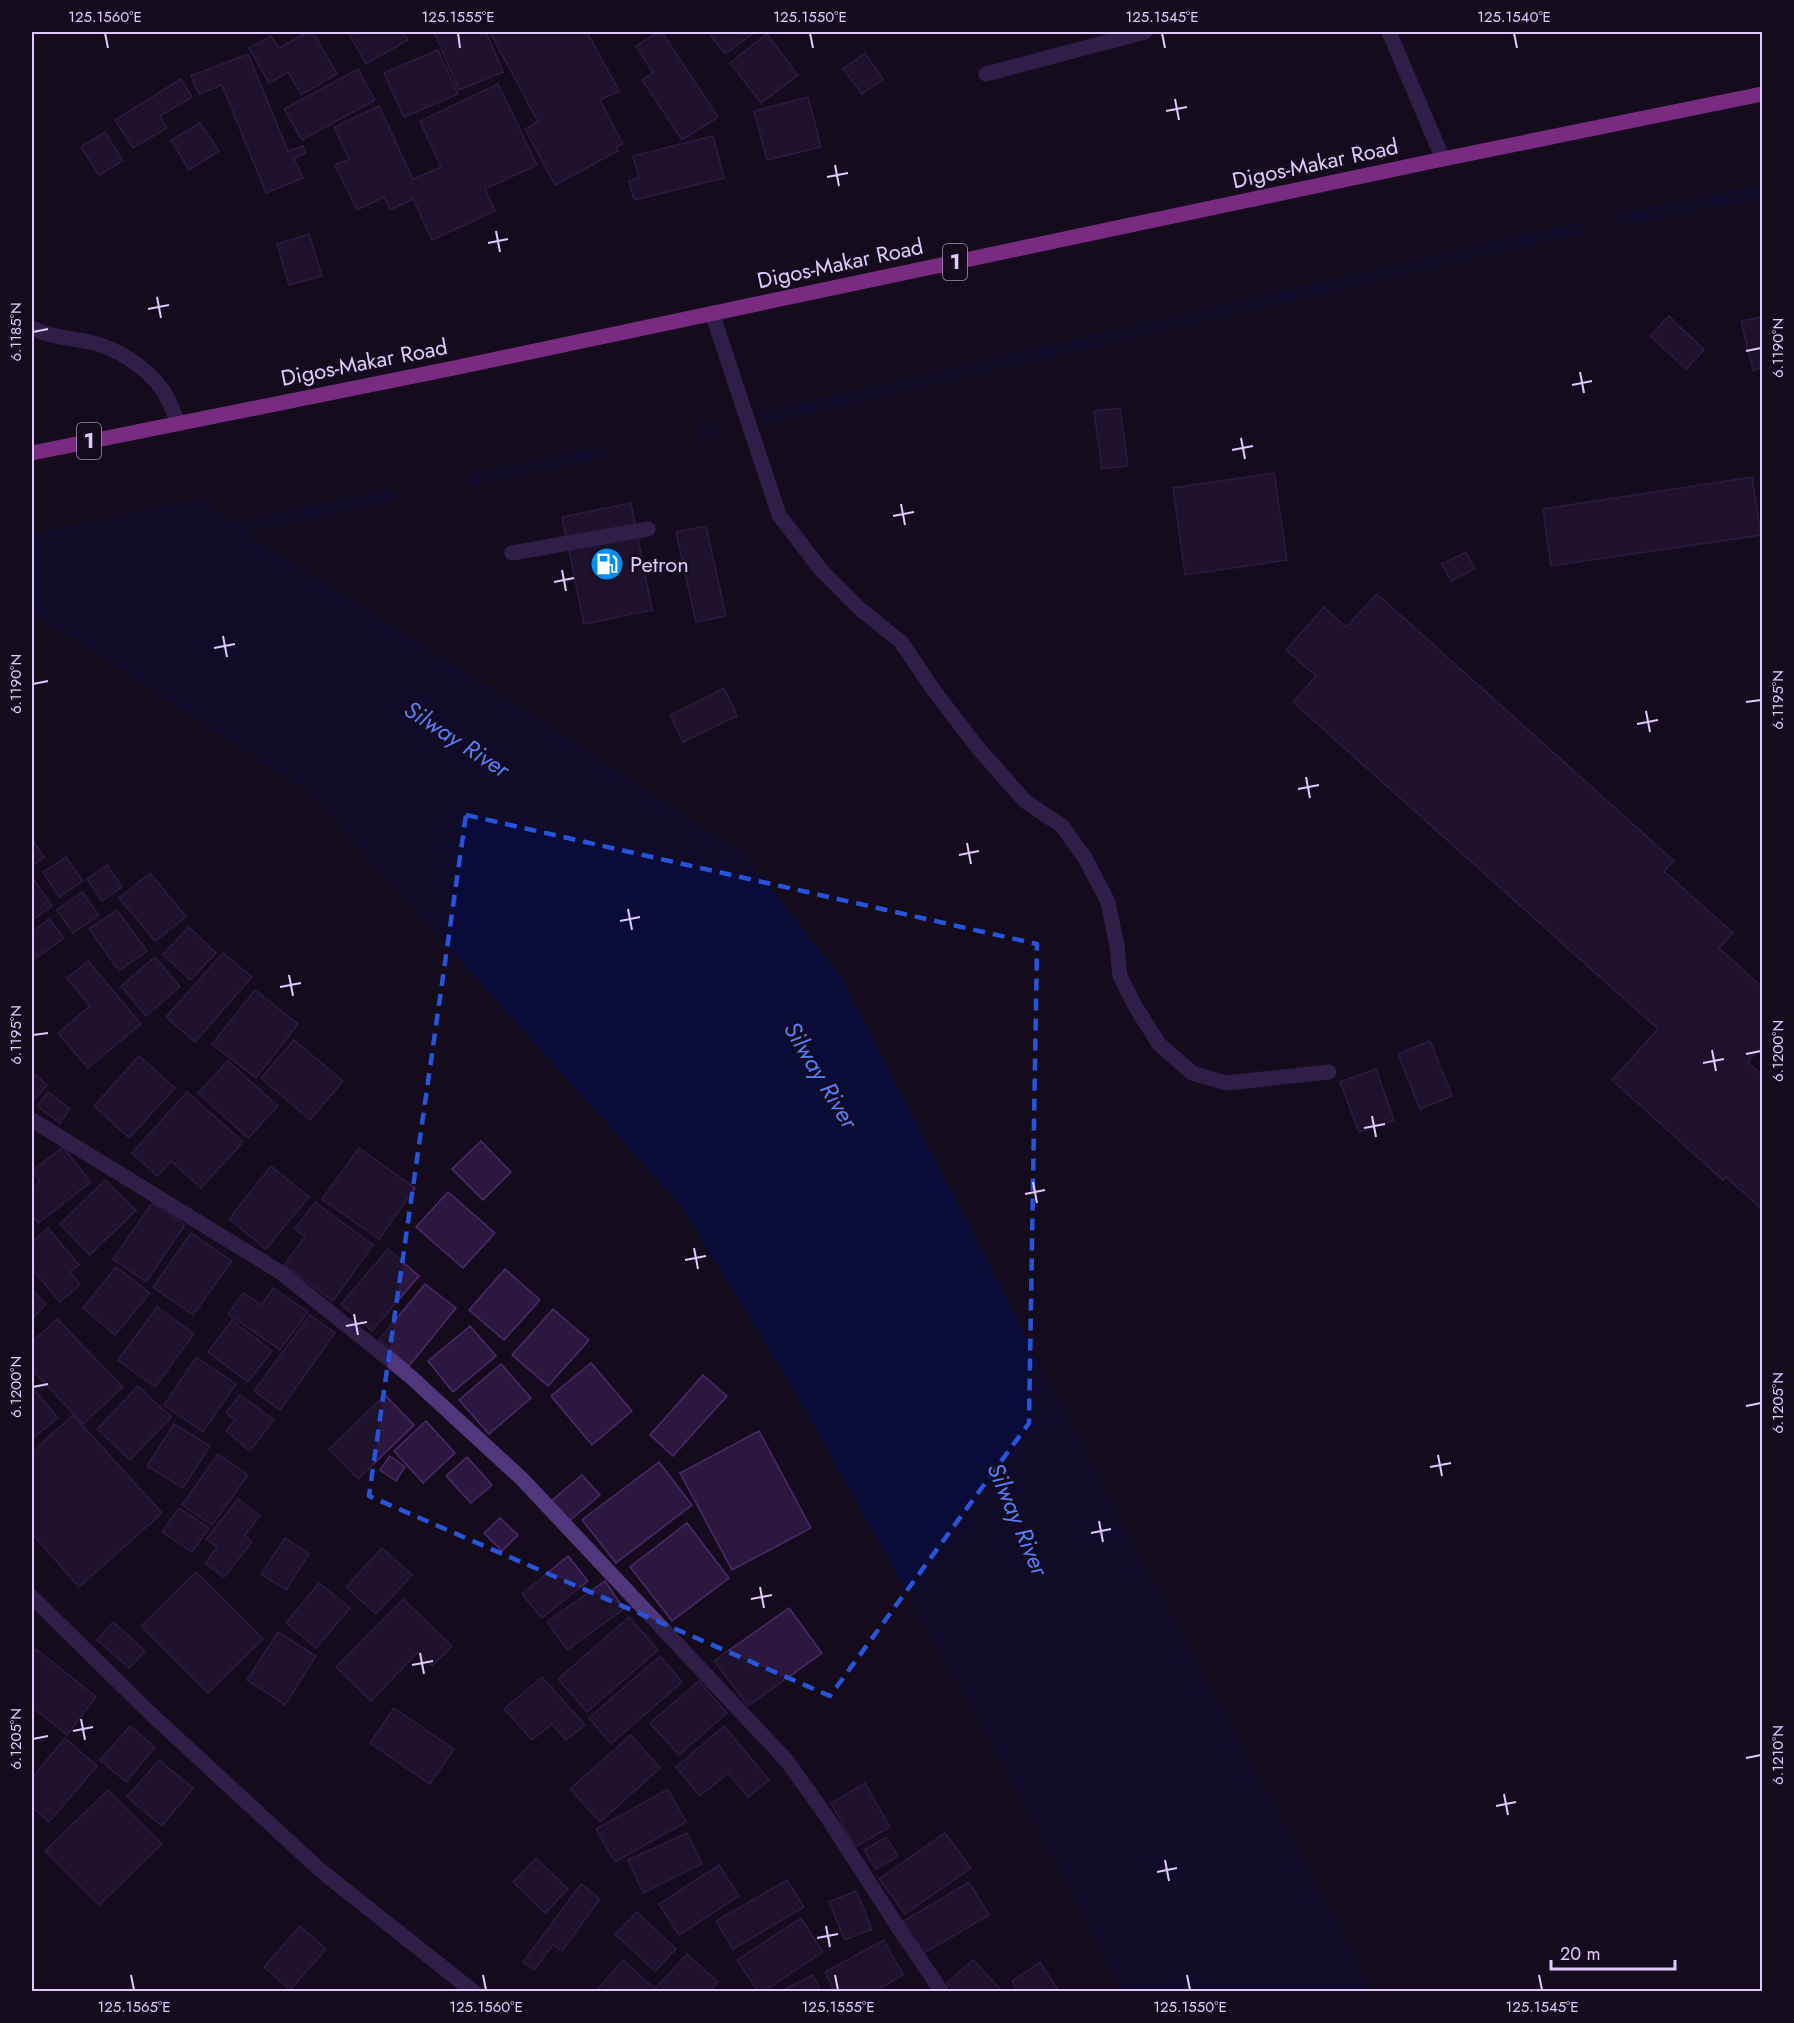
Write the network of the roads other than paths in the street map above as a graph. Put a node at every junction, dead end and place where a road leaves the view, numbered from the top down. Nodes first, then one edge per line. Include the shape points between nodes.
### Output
1 (1145, 32) edge
2 (1389, 32) edge
3 (986, 74) dead end
4 (1762, 94) edge
5 (1443, 159) junction
6 (712, 313) junction
7 (32, 328) edge
8 (178, 422) junction
9 (32, 453) edge
10 (648, 529) dead end
11 (512, 553) dead end
12 (1329, 1072) dead end
13 (32, 1120) edge
14 (32, 1597) edge
15 (474, 1992) edge
16 (942, 1992) edge

1 - 3 street
2 - 5 street
4 - 5 main road, Digos-Makar Road / 1
5 - 6 main road, Digos-Makar Road / 1
6 - 8 main road, Digos-Makar Road / 1
6 - 12 street via 779,515 821,570 901,642 978,748 1025,801 1062,826 1085,858 1108,902 1120,976 1159,1044 1192,1072 1226,1083
7 - 8 street via 119,353 145,370 163,390
8 - 9 main road, Digos-Makar Road / 1
10 - 11 street
13 - 16 street via 280,1272 411,1377 522,1479 787,1761
14 - 15 street via 150,1713 320,1870

